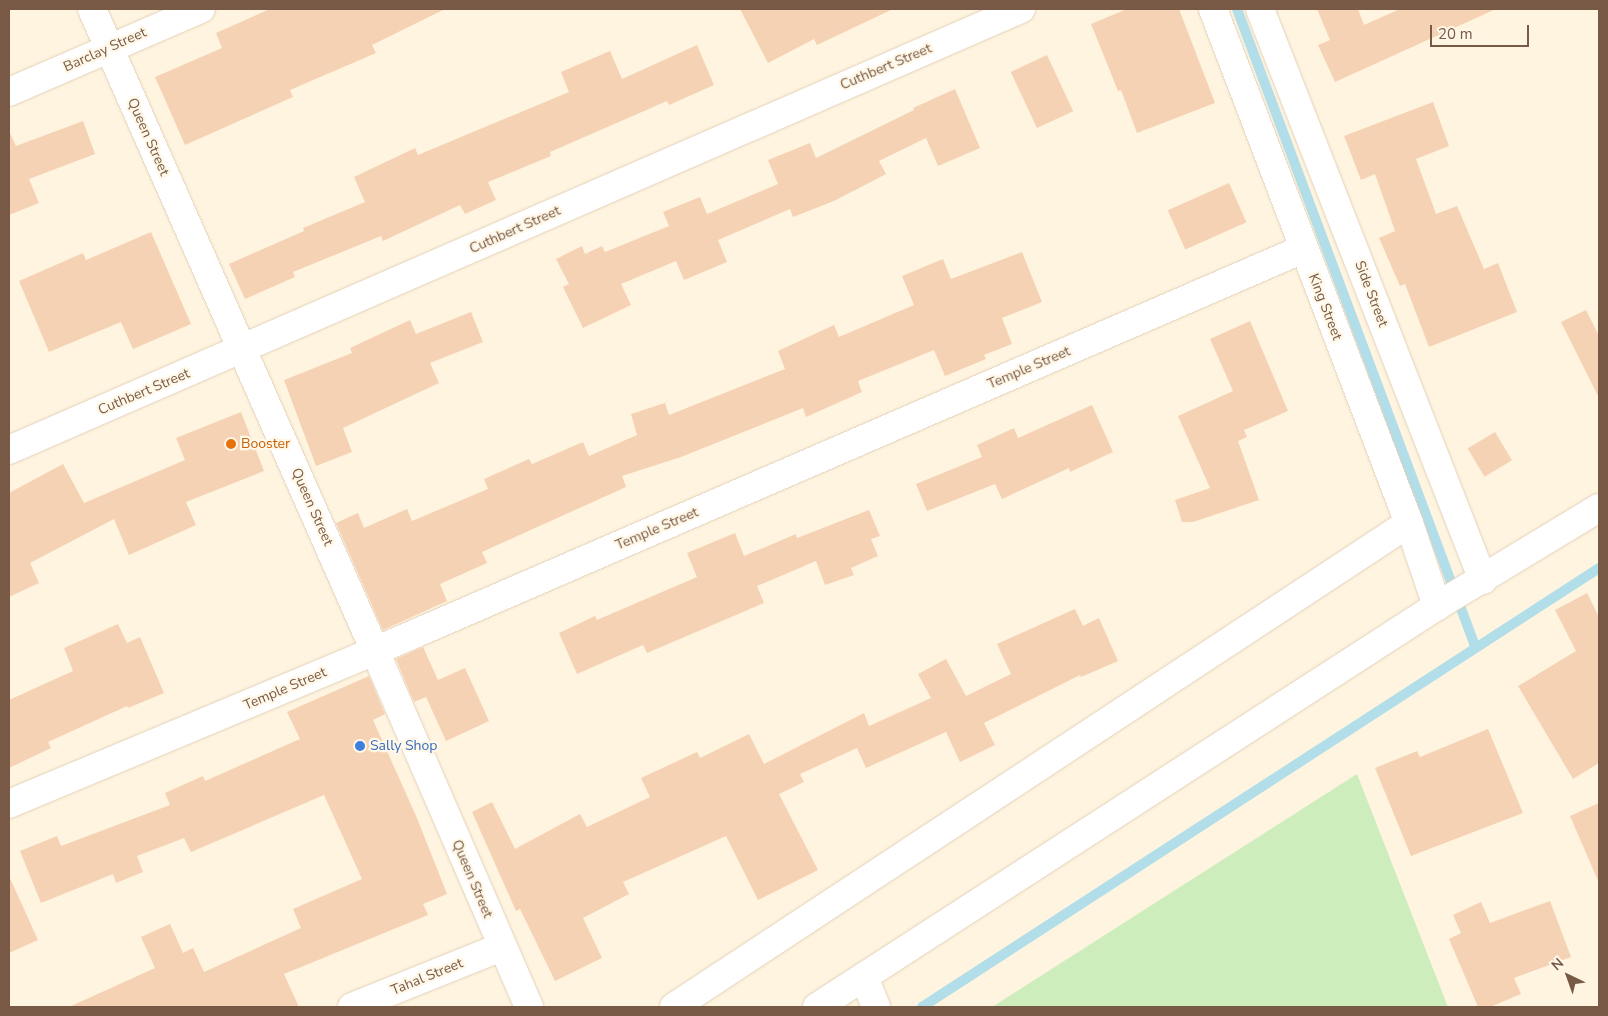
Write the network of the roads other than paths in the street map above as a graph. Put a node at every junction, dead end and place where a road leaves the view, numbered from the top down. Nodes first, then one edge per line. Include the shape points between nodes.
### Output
1 (92, 9) edge
2 (201, 9) edge
3 (1021, 9) edge
4 (1213, 9) edge
5 (1260, 9) edge
6 (109, 48) junction
7 (9, 92) edge
8 (1303, 249) junction
9 (242, 350) junction
10 (9, 450) edge
11 (1599, 508) edge
12 (1408, 523) junction
13 (1483, 580) junction
14 (1437, 606) junction
15 (375, 651) junction
16 (9, 804) edge
17 (501, 947) junction
18 (864, 977) junction
19 (352, 1007) edge
20 (529, 1007) edge
21 (674, 1007) edge
22 (817, 1007) edge
23 (876, 1007) edge

1 - 6 street, Queen Street
2 - 6 street, Barclay Street
3 - 9 street, Cuthbert Street
4 - 8 street, King Street
5 - 13 street, Side Street
6 - 7 street, Barclay Street
6 - 9 street, Queen Street
8 - 12 street, King Street
8 - 15 street, Temple Street
9 - 10 street, Cuthbert Street
9 - 15 street, Queen Street
11 - 13 street
12 - 14 street, King Street
12 - 21 street
13 - 14 street
14 - 18 street
15 - 16 street, Temple Street
15 - 17 street, Queen Street
17 - 19 street, Tahal Street
17 - 20 street, Queen Street
18 - 22 street
18 - 23 street

